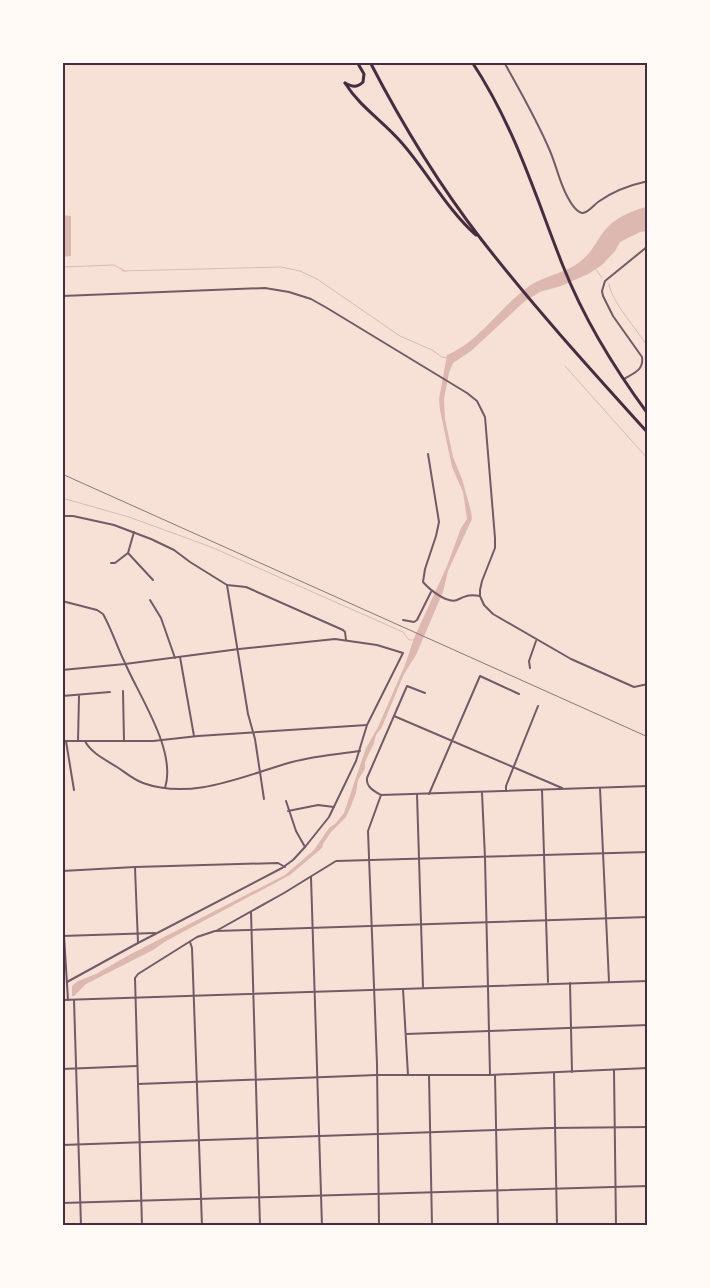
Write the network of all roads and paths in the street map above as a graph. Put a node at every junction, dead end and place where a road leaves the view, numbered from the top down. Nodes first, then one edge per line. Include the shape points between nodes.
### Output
1 (357, 62) edge
2 (370, 62) edge
3 (472, 62) edge
4 (504, 62) edge
5 (648, 181) edge
6 (481, 239) junction
7 (648, 246) edge
8 (62, 296) edge
9 (623, 379) junction
10 (647, 414) edge
11 (648, 434) edge
12 (428, 454) dead end
13 (62, 516) edge
14 (134, 532) junction
15 (128, 553) junction
16 (112, 563) dead end
17 (153, 580) dead end
18 (227, 585) junction
19 (432, 592) junction
20 (480, 596) junction
21 (150, 600) dead end
22 (62, 601) edge
23 (403, 620) dead end
24 (346, 640) junction
25 (536, 640) junction
26 (238, 649) junction
27 (180, 657) junction
28 (175, 658) junction
29 (125, 664) junction
30 (530, 668) dead end
31 (62, 670) edge
32 (648, 684) edge
33 (110, 692) dead end
34 (123, 692) dead end
35 (425, 693) dead end
36 (520, 694) dead end
37 (80, 695) junction
38 (62, 696) edge
39 (538, 706) dead end
40 (394, 716) junction
41 (367, 725) junction
42 (252, 732) junction
43 (194, 736) junction
44 (161, 740) junction
45 (453, 740) junction
46 (62, 741) edge
47 (66, 741) junction
48 (78, 741) junction
49 (85, 741) junction
50 (124, 741) junction
51 (360, 751) junction
52 (513, 767) junction
53 (259, 773) junction
54 (648, 786) edge
55 (165, 788) junction
56 (600, 788) junction
57 (564, 789) junction
58 (74, 790) dead end
59 (542, 790) junction
60 (506, 791) junction
61 (482, 792) junction
62 (417, 794) junction
63 (429, 794) junction
64 (381, 795) junction
65 (264, 799) dead end
66 (286, 801) dead end
67 (334, 808) junction
68 (288, 811) junction
69 (305, 847) junction
70 (648, 852) edge
71 (603, 854) junction
72 (545, 855) junction
73 (485, 858) junction
74 (418, 859) junction
75 (368, 861) junction
76 (135, 867) junction
77 (285, 867) junction
78 (62, 871) edge
79 (311, 877) junction
80 (251, 912) junction
81 (648, 917) edge
82 (606, 919) junction
83 (546, 920) junction
84 (487, 923) junction
85 (422, 925) junction
86 (371, 927) junction
87 (312, 929) junction
88 (251, 930) junction
89 (215, 932) junction
90 (156, 933) junction
91 (137, 934) junction
92 (63, 936) edge
93 (190, 942) junction
94 (138, 943) junction
95 (648, 981) edge
96 (67, 982) junction
97 (609, 982) junction
98 (548, 983) junction
99 (570, 983) junction
100 (488, 985) junction
101 (423, 988) junction
102 (403, 989) junction
103 (373, 990) junction
104 (314, 992) junction
105 (252, 994) junction
106 (194, 996) junction
107 (135, 998) junction
108 (62, 1000) edge
109 (68, 1000) junction
110 (74, 1000) junction
111 (648, 1025) edge
112 (571, 1028) junction
113 (489, 1031) junction
114 (406, 1034) junction
115 (137, 1066) junction
116 (77, 1068) junction
117 (648, 1068) edge
118 (62, 1069) edge
119 (614, 1070) junction
120 (572, 1072) junction
121 (554, 1073) junction
122 (408, 1075) junction
123 (429, 1075) junction
124 (490, 1075) junction
125 (494, 1075) junction
126 (377, 1076) junction
127 (318, 1078) junction
128 (255, 1080) junction
129 (196, 1082) junction
130 (138, 1084) junction
131 (648, 1127) edge
132 (555, 1128) junction
133 (615, 1128) junction
134 (496, 1131) junction
135 (430, 1133) junction
136 (378, 1134) junction
137 (319, 1136) junction
138 (257, 1138) junction
139 (198, 1140) junction
140 (140, 1142) junction
141 (78, 1145) junction
142 (62, 1146) edge
143 (648, 1186) edge
144 (616, 1187) junction
145 (556, 1188) junction
146 (497, 1190) junction
147 (431, 1192) junction
148 (378, 1193) junction
149 (322, 1195) junction
150 (259, 1197) junction
151 (201, 1199) junction
152 (142, 1200) junction
153 (62, 1203) edge
154 (80, 1203) junction
155 (81, 1226) edge
156 (142, 1226) edge
157 (202, 1226) edge
158 (260, 1226) edge
159 (322, 1226) edge
160 (379, 1226) edge
161 (432, 1226) edge
162 (498, 1226) edge
163 (557, 1226) edge
164 (616, 1226) edge

1 - 6 highway via 364,78 356,87 345,83 352,94 399,140 460,219
2 - 6 highway via 416,143
3 - 9 highway via 520,151 572,286 597,337
4 - 5 street via 550,150 566,194 579,212 587,212 619,190
6 - 11 highway
7 - 9 street via 605,281 602,291 613,316 642,357 640,368
8 - 20 street via 254,288 288,292 327,308 472,396 485,417 495,543
9 - 10 highway
12 - 19 street via 439,522 423,582
13 - 14 street
14 - 15 street
14 - 18 street via 174,550
15 - 16 street
15 - 17 street
18 - 24 street via 246,587 342,630
18 - 26 street
19 - 20 street via 454,601 463,596
19 - 23 street via 417,620
20 - 25 street via 493,614
21 - 28 street via 162,618
22 - 29 street via 104,614
24 - 26 street
24 - 41 street via 402,653
25 - 30 street
25 - 32 street via 634,687
26 - 27 street
26 - 42 street
27 - 28 street
27 - 43 street
28 - 29 street
29 - 31 street
29 - 44 street
33 - 37 street
34 - 50 street
35 - 40 street via 407,686
36 - 45 street via 480,676
37 - 38 street
37 - 48 street
39 - 52 street
40 - 45 street
40 - 64 street via 366,783
41 - 42 street
41 - 51 street
42 - 43 street
42 - 53 street
43 - 44 street
44 - 50 street
44 - 55 street via 167,778
45 - 52 street
45 - 63 street
46 - 47 street
47 - 48 street
47 - 58 street
48 - 49 street
49 - 50 street
49 - 55 street via 100,756 138,781
51 - 53 street via 295,761
51 - 67 street
52 - 57 street
52 - 60 street
53 - 55 street via 203,787
53 - 65 street
54 - 56 street
56 - 57 street
56 - 71 street
57 - 59 street
59 - 60 street
59 - 72 street
60 - 61 street
61 - 63 street
61 - 73 street
62 - 63 street
62 - 64 street
62 - 74 street
64 - 75 street via 368,829
66 - 68 street
67 - 68 street via 318,805
67 - 69 street
68 - 69 street
69 - 77 street
70 - 71 street
71 - 72 street
71 - 82 street
72 - 73 street
72 - 83 street
73 - 74 street
73 - 84 street
74 - 75 street
74 - 85 street
75 - 79 street via 336,861
75 - 86 street
76 - 77 street via 278,864
76 - 78 street
76 - 91 street
77 - 90 street
79 - 80 street
79 - 87 street
80 - 88 street
80 - 89 street
81 - 82 street
82 - 83 street
82 - 97 street
83 - 84 street
83 - 98 street
84 - 85 street
84 - 100 street
85 - 86 street
85 - 101 street
86 - 87 street
86 - 103 street
87 - 88 street
87 - 104 street
88 - 89 street
88 - 105 street
89 - 93 street
90 - 91 street
90 - 94 street
91 - 92 street
91 - 94 street
92 - 96 street
93 - 106 street
93 - 107 street via 136,976
94 - 96 street
95 - 97 street
96 - 109 street
97 - 99 street
98 - 99 street
98 - 100 street
99 - 112 street
100 - 101 street
100 - 113 street
101 - 102 street
102 - 103 street
102 - 114 street
103 - 104 street
103 - 126 street
104 - 105 street
104 - 127 street
105 - 106 street
105 - 128 street
106 - 107 street
106 - 129 street
107 - 110 street
107 - 115 street
108 - 109 street
109 - 110 street
110 - 116 street
111 - 112 street
112 - 113 street
112 - 120 street
113 - 114 street
113 - 124 street
114 - 122 street
115 - 116 street
115 - 130 street
116 - 118 street
116 - 141 street
117 - 119 street
119 - 120 street
119 - 133 street
120 - 121 street
121 - 125 street
121 - 132 street
122 - 123 street
122 - 126 street
123 - 124 street
123 - 135 street
124 - 125 street
125 - 134 street
126 - 127 street
126 - 136 street
127 - 128 street
127 - 137 street
128 - 129 street
128 - 138 street
129 - 130 street
129 - 139 street
130 - 140 street
131 - 133 street
132 - 133 street
132 - 134 street
132 - 145 street
133 - 144 street
134 - 135 street
134 - 146 street
135 - 136 street
135 - 147 street
136 - 137 street
136 - 148 street
137 - 138 street
137 - 149 street
138 - 139 street
138 - 150 street
139 - 140 street
139 - 151 street
140 - 141 street
140 - 152 street
141 - 142 street
141 - 154 street
143 - 144 street
144 - 145 street
144 - 164 street
145 - 146 street
145 - 163 street
146 - 147 street
146 - 162 street
147 - 148 street
147 - 161 street
148 - 149 street
148 - 160 street
149 - 150 street
149 - 159 street
150 - 151 street
150 - 158 street
151 - 152 street
151 - 157 street
152 - 154 street
152 - 156 street
153 - 154 street
154 - 155 street

